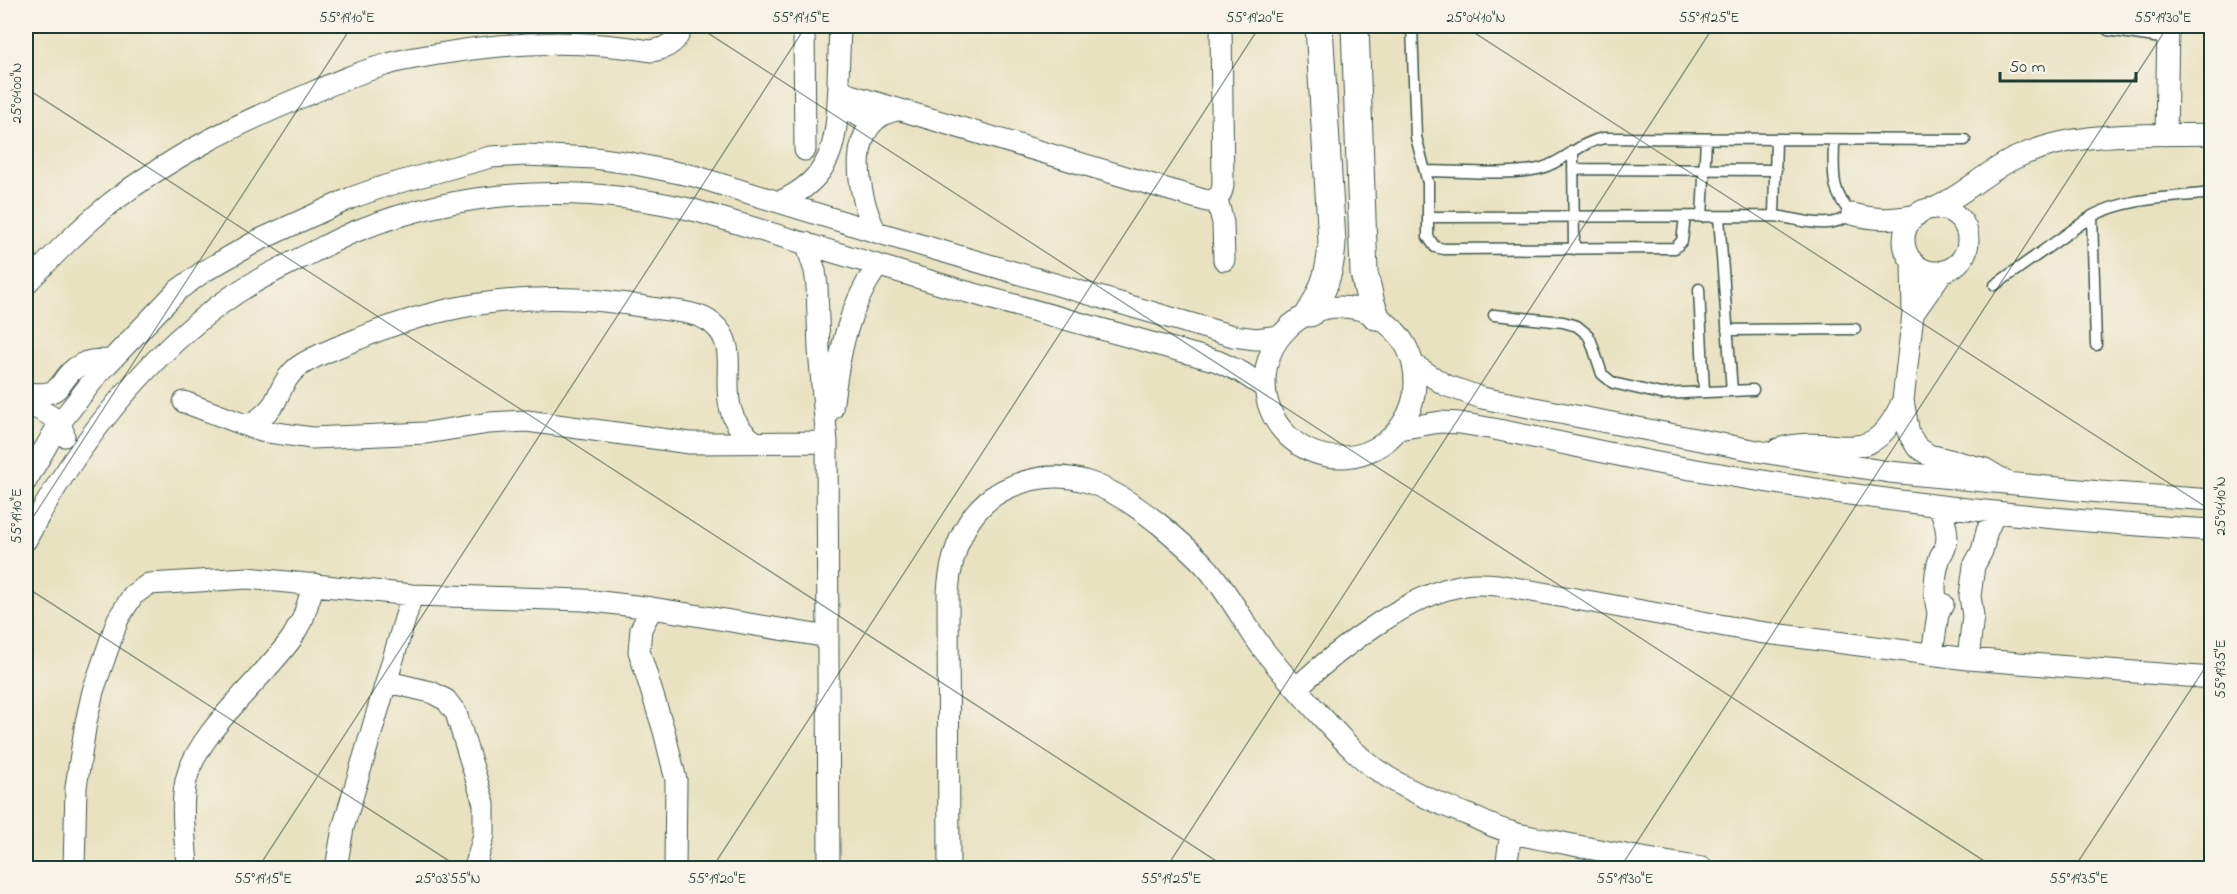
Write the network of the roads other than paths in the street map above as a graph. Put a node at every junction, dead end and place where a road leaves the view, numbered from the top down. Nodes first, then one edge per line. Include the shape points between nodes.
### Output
1 (666, 26) edge
2 (682, 26) edge
3 (804, 26) edge
4 (840, 26) edge
5 (1221, 26) edge
6 (1319, 26) edge
7 (1354, 26) edge
8 (1412, 26) edge
9 (2104, 26) edge
10 (2168, 32) edge
11 (627, 47) junction
12 (839, 85) junction
13 (898, 110) junction
14 (837, 117) junction
15 (804, 119) junction
16 (871, 122) junction
17 (2211, 134) edge
18 (2166, 135) junction
19 (1706, 139) junction
20 (1776, 139) junction
21 (1834, 140) junction
22 (1965, 140) dead end
23 (805, 150) dead end
24 (1573, 151) junction
25 (1573, 169) junction
26 (1704, 170) junction
27 (1776, 170) junction
28 (1426, 171) junction
29 (1992, 172) junction
30 (2211, 193) edge
31 (1217, 199) junction
32 (779, 202) junction
33 (1926, 212) junction
34 (1774, 216) junction
35 (2092, 216) junction
36 (1428, 217) junction
37 (1702, 217) junction
38 (1719, 217) junction
39 (1862, 217) junction
40 (1574, 218) junction
41 (1685, 218) junction
42 (1965, 228) junction
43 (876, 232) junction
44 (806, 243) junction
45 (1574, 249) junction
46 (1908, 254) junction
47 (1224, 260) dead end
48 (878, 265) junction
49 (1943, 271) junction
50 (26, 284) edge
51 (1995, 285) dead end
52 (1699, 289) dead end
53 (1310, 313) junction
54 (1913, 314) junction
55 (1494, 315) dead end
56 (1376, 316) junction
57 (1855, 329) dead end
58 (1727, 330) junction
59 (1280, 336) junction
60 (2096, 345) dead end
61 (110, 360) junction
62 (1413, 364) junction
63 (1264, 387) junction
64 (1753, 390) dead end
65 (1732, 391) junction
66 (1704, 392) junction
67 (26, 393) edge
68 (1903, 400) junction
69 (183, 402) dead end
70 (275, 402) junction
71 (26, 404) edge
72 (59, 423) junction
73 (248, 426) junction
74 (1399, 429) junction
75 (288, 436) junction
76 (755, 442) junction
77 (827, 442) junction
78 (1768, 453) junction
79 (26, 480) edge
80 (2010, 484) junction
81 (2211, 500) edge
82 (1939, 506) junction
83 (44, 507) junction
84 (1995, 513) junction
85 (2211, 530) edge
86 (26, 540) edge
87 (314, 584) junction
88 (412, 595) junction
89 (652, 608) junction
90 (1938, 615) junction
91 (1973, 616) junction
92 (828, 637) junction
93 (1932, 654) junction
94 (1968, 658) junction
95 (2211, 678) edge
96 (388, 682) junction
97 (1296, 688) junction
98 (1511, 832) junction
99 (74, 868) edge
100 (187, 868) edge
101 (336, 868) edge
102 (475, 868) edge
103 (675, 868) edge
104 (829, 868) edge
105 (949, 868) edge
106 (1506, 868) edge
107 (1702, 868) edge

1 - 11 street via 656,38
2 - 11 street via 672,43 658,50
3 - 15 street
4 - 12 street
5 - 31 street via 1223,190
6 - 53 street via 1332,242 1324,286
7 - 56 street via 1365,273
8 - 28 lane via 1416,137
9 - 10 lane via 2107,30
10 - 18 street
11 - 50 street via 550,44 472,49 386,64 329,85 231,128 165,165 62,245
12 - 13 street via 850,96
12 - 14 street
13 - 16 street via 888,111
13 - 31 street via 1207,201
14 - 15 street
14 - 16 street via 852,112
14 - 32 street via 834,145 825,167 805,188
15 - 23 street
16 - 43 street via 862,141 861,192
17 - 18 street
18 - 29 street via 2072,139 2030,151
19 - 20 lane
19 - 24 lane via 1604,138
19 - 26 lane
20 - 21 lane
20 - 27 lane
21 - 22 lane
21 - 39 lane via 1835,191
24 - 25 lane
24 - 28 lane via 1552,164 1529,170
25 - 26 lane
25 - 40 lane
26 - 27 lane
26 - 37 lane
27 - 34 lane
28 - 36 lane
29 - 33 street via 1965,192
29 - 42 street
30 - 35 lane via 2130,202
31 - 47 street via 1223,223
32 - 43 street
32 - 61 street via 630,162 560,156 490,157 351,198 257,241 178,290
33 - 39 street via 1895,219
33 - 42 street via 1950,212
33 - 46 street via 1908,226 1904,240
34 - 38 lane
34 - 39 lane via 1823,225
35 - 51 lane
35 - 60 lane
36 - 40 lane
36 - 45 lane via 1428,237 1439,249
37 - 38 lane
37 - 41 lane
38 - 58 lane
39 - 46 street
40 - 41 lane
40 - 45 lane
41 - 45 lane via 1682,241 1675,248
42 - 49 street via 1968,243 1963,258
43 - 59 street via 1233,336
44 - 48 street
44 - 77 street via 817,285
44 - 83 street via 697,211 599,194 497,196 392,218 358,230 267,275 192,327 131,386
46 - 49 street via 1929,272
46 - 54 street
48 - 63 street via 1217,361
48 - 77 street via 849,320
49 - 54 street
52 - 66 lane
53 - 56 street via 1337,307
53 - 59 street
54 - 68 street
55 - 66 lane via 1576,326 1588,335 1602,374 1613,383 1661,393
56 - 62 street via 1400,337
57 - 58 lane
58 - 65 lane
59 - 63 street via 1267,360
61 - 67 street via 80,365 53,392
61 - 72 street
62 - 74 street via 1415,392
62 - 78 street via 1445,385 1482,398
63 - 74 street via 1273,419 1283,432 1310,452 1325,457 1366,453 1388,441
64 - 65 lane
65 - 66 lane
68 - 78 street via 1884,433 1872,442 1853,447 1806,444
68 - 80 street via 1909,434 1923,452 1985,469
69 - 73 street
70 - 73 street
70 - 75 street
70 - 76 street via 283,382 298,366 407,320 509,299 604,300 700,317 715,325 727,347 727,398 732,416 741,431
71 - 72 street
72 - 79 street
72 - 83 street via 64,436 39,480 38,494
73 - 75 street
74 - 82 street via 1429,423 1460,423 1694,470
75 - 76 street via 415,434 527,421 670,441
76 - 77 street
77 - 92 street
78 - 80 street via 1889,472
80 - 81 street
82 - 84 street
82 - 90 street via 1945,526 1945,548 1935,591
83 - 86 street
84 - 85 street
84 - 91 street via 1974,566 1970,596
87 - 88 street
87 - 99 street via 153,573 138,576 122,592 93,691 80,755
87 - 100 street via 292,638 202,743 192,761 184,796
88 - 89 street via 550,598
88 - 96 street
89 - 92 street
89 - 103 street via 641,629 639,651 676,780
90 - 91 street
90 - 93 street
91 - 94 street
92 - 104 street
93 - 94 street
93 - 97 street via 1758,632 1482,584 1449,588 1404,609 1347,645
94 - 95 street
96 - 101 street via 343,828
96 - 102 street via 431,692 446,700 456,713 484,804 484,835
97 - 98 street via 1352,750 1377,770 1435,802
97 - 105 street via 1264,650 1208,569 1122,497 1083,480 1062,477 1040,477 1000,491 983,504 964,530 949,576
98 - 106 street
98 - 107 street

